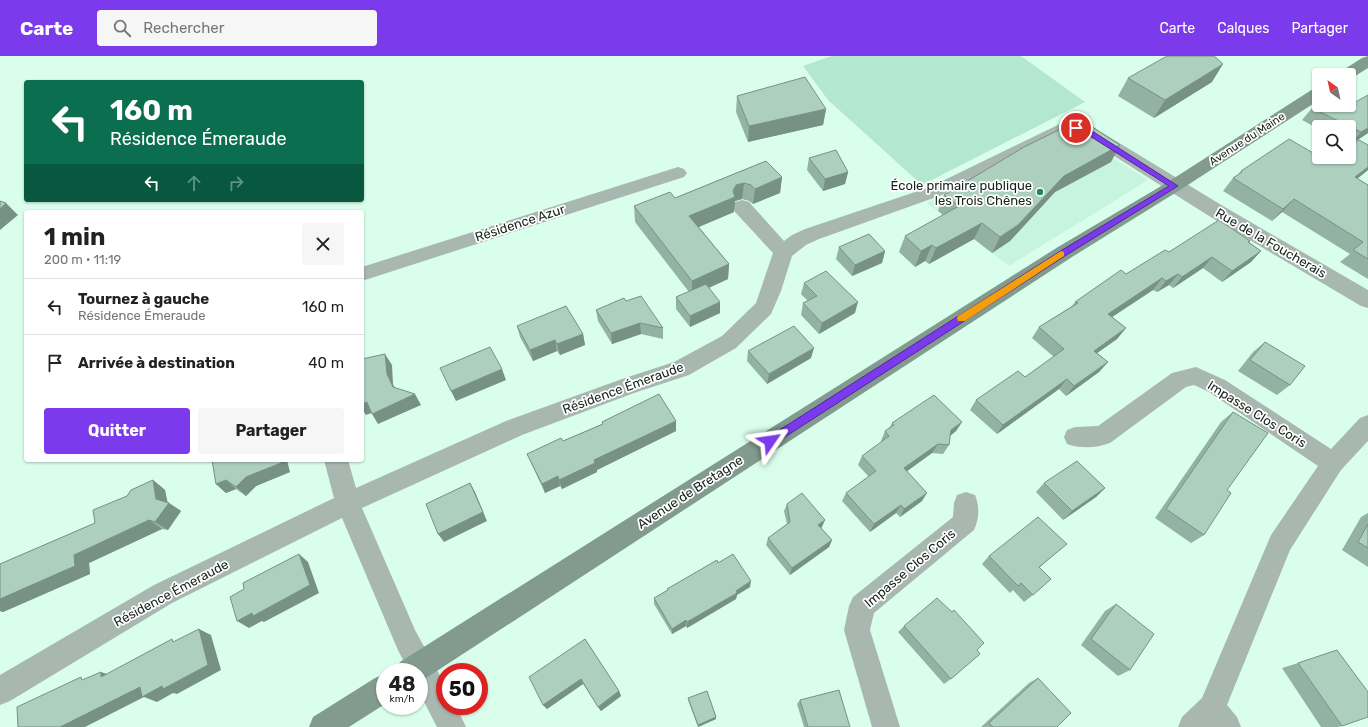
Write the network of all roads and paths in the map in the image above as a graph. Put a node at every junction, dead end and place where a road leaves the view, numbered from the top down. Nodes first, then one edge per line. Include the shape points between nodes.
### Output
1 (1368, 61) edge
2 (1356, 69) edge
3 (1312, 97) edge
4 (678, 173) dead end
5 (1174, 186) junction
6 (742, 207) dead end
7 (783, 252) junction
8 (364, 273) edge
9 (1368, 300) edge
10 (1368, 425) edge
11 (1075, 437) dead end
12 (337, 462) edge
13 (1333, 463) junction
14 (348, 503) junction
15 (966, 503) dead end
16 (413, 663) edge
17 (424, 663) edge
18 (428, 689) edge
19 (0, 691) edge
20 (376, 694) edge
21 (1219, 717) edge
22 (323, 727) edge
23 (452, 727) edge
24 (886, 727) edge
25 (1192, 727) edge

1 - 2 main road
3 - 5 main road, Avenue du Maine
4 - 8 street, Résidence Azur
5 - 7 street via 1087,131 1064,127 936,191 812,234
5 - 9 street, Rue de la Foucherais
5 - 17 main road, Avenue de Bretagne via 1065,252
6 - 7 street
7 - 14 street, Résidence Émeraude via 764,308 729,342 681,369 514,428
10 - 13 street
11 - 13 street, Impasse Clos Coris via 1102,436 1180,379 1196,376 1217,386
12 - 14 street
13 - 21 street via 1280,543
14 - 16 street via 406,639
14 - 19 street, Résidence Émeraude via 163,594
15 - 24 street, Impasse Clos Coris via 965,522 862,606 857,630
18 - 23 street
20 - 22 main road
21 - 25 street

